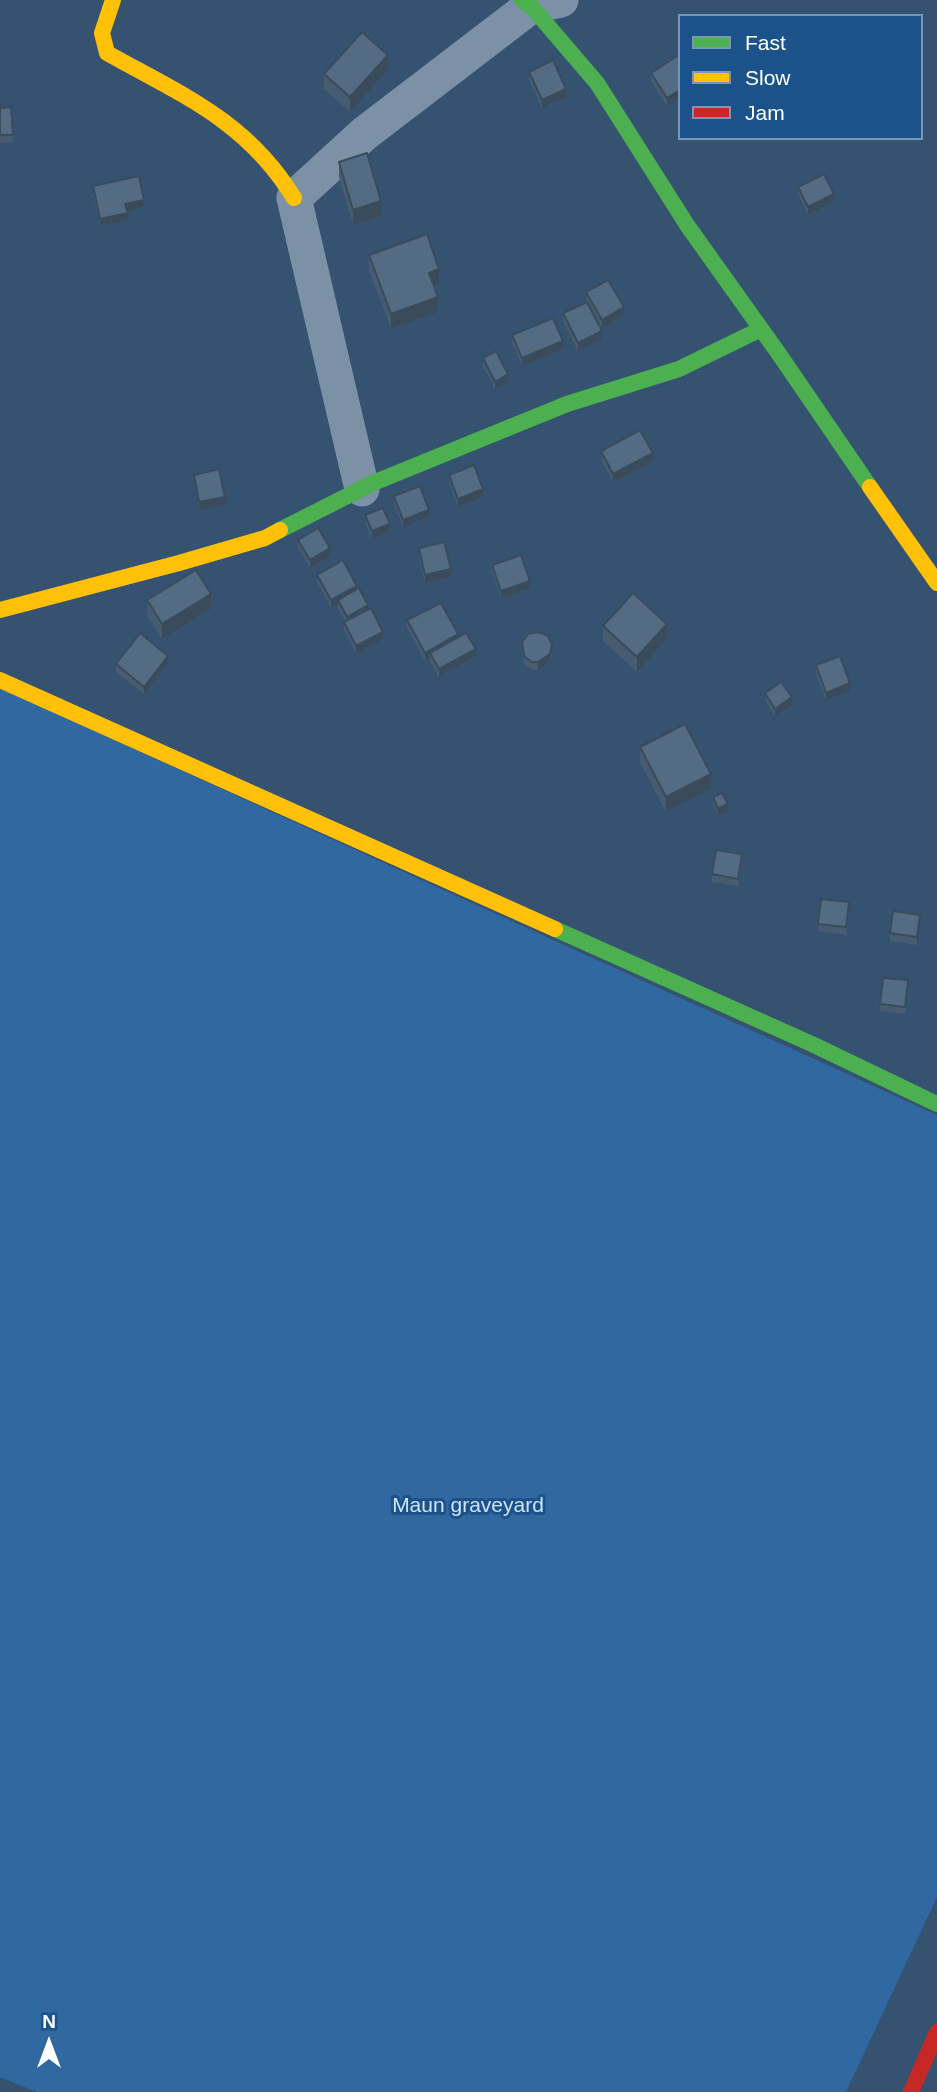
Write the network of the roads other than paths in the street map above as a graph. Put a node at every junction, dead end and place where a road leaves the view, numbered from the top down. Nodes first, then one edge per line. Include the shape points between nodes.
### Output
1 (114, 0) edge
2 (538, 2) edge
3 (294, 198) junction
4 (761, 330) junction
5 (362, 489) junction
6 (937, 583) edge
7 (0, 610) edge
8 (0, 680) edge
9 (937, 1104) edge
10 (937, 2032) edge
11 (911, 2092) edge

1 - 3 street via 101,30 107,53 239,132 270,160
2 - 3 street via 364,134
2 - 4 street
3 - 5 street
4 - 5 street via 679,369 567,404
4 - 6 street
5 - 7 street via 265,538
8 - 9 street
10 - 11 street

